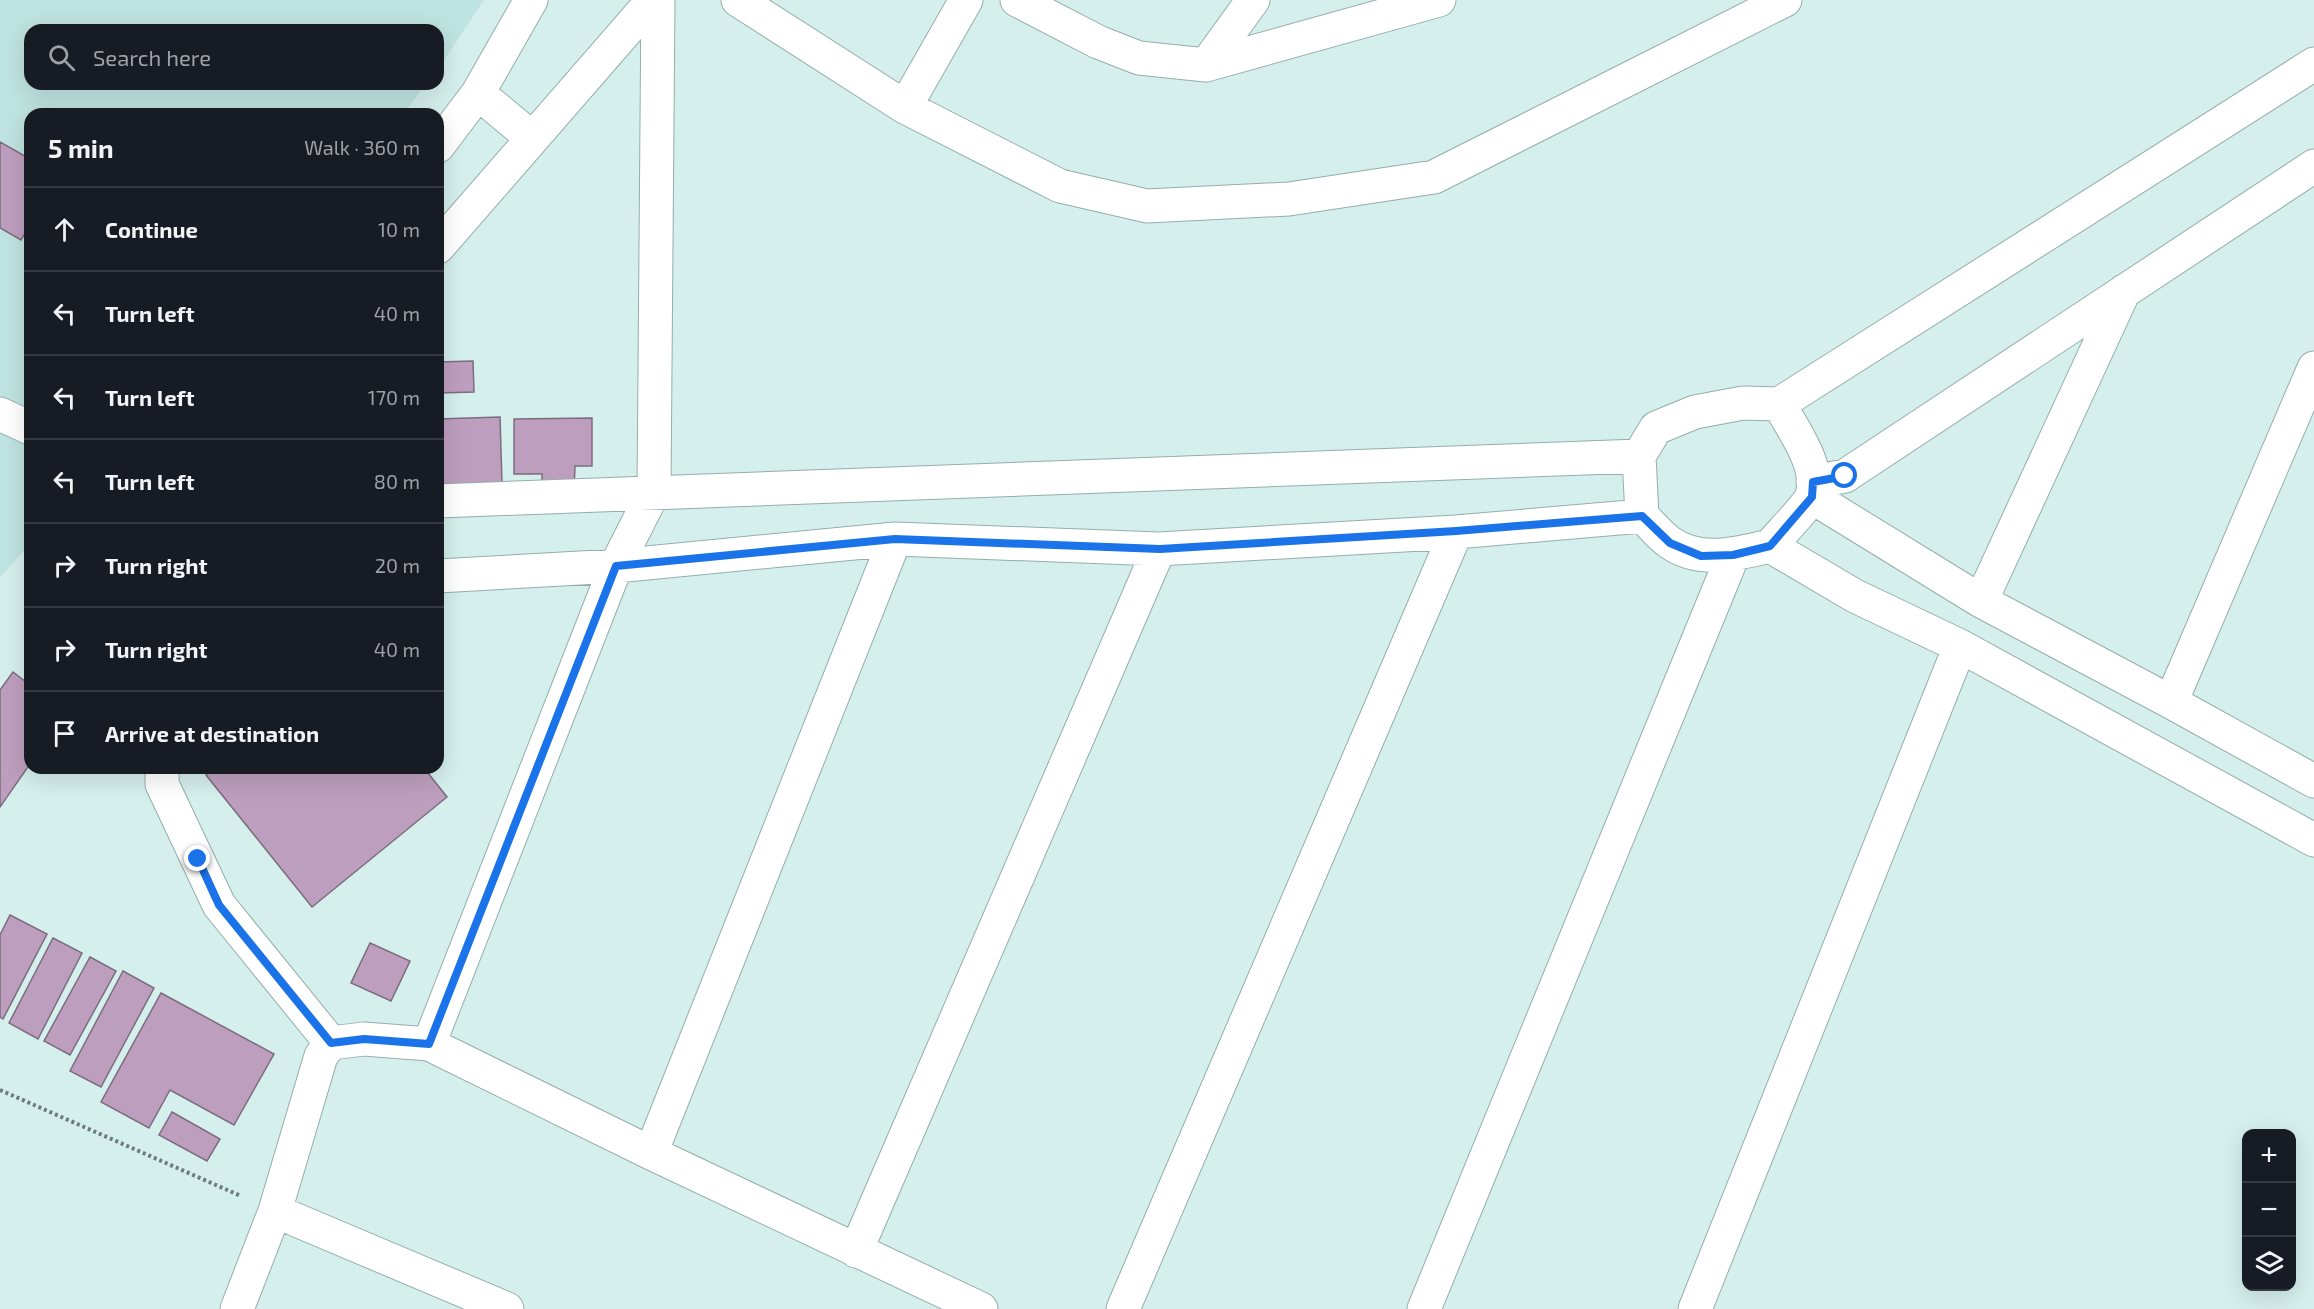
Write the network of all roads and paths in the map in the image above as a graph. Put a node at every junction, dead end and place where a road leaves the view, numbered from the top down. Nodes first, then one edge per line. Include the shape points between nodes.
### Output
1 (531, 0) edge
2 (653, 0) edge
3 (658, 0) edge
4 (738, 0) edge
5 (966, 0) edge
6 (1017, 0) edge
7 (1253, 0) edge
8 (1438, 0) edge
9 (1785, 0) edge
10 (2314, 64) edge
11 (1206, 65) junction
12 (478, 93) junction
13 (905, 107) junction
14 (444, 138) edge
15 (532, 138) junction
16 (2314, 166) edge
17 (444, 236) edge
18 (2124, 291) junction
19 (2314, 368) edge
20 (1779, 404) junction
21 (0, 414) edge
22 (24, 425) edge
23 (1639, 456) junction
24 (1813, 489) junction
25 (654, 491) junction
26 (444, 501) edge
27 (1642, 516) junction
28 (1456, 531) junction
29 (895, 539) junction
30 (1770, 546) junction
31 (1160, 549) junction
32 (1733, 555) junction
33 (616, 566) junction
34 (444, 576) edge
35 (1981, 601) junction
36 (1960, 646) junction
37 (2171, 702) junction
38 (162, 774) edge
39 (2314, 781) edge
40 (2314, 840) edge
41 (331, 1043) junction
42 (429, 1044) junction
43 (0, 1090) edge
44 (651, 1153) junction
45 (275, 1211) junction
46 (856, 1251) junction
47 (237, 1309) edge
48 (507, 1309) edge
49 (981, 1309) edge
50 (1122, 1309) edge
51 (1424, 1309) edge
52 (1695, 1309) edge

1 - 12 street
2 - 15 street
3 - 25 street
4 - 13 street
5 - 13 street
6 - 11 street via 1098,42 1139,58
7 - 11 street
8 - 11 street
9 - 13 street via 1434,177 1289,199 1147,206 1060,186
10 - 20 street
12 - 14 street
12 - 15 street
15 - 17 street
16 - 18 street
18 - 24 street via 1845,476
18 - 35 street
19 - 37 street
20 - 23 street via 1743,403 1695,412 1656,428
20 - 24 street via 1807,454
21 - 22 street
23 - 25 street
23 - 27 street
24 - 30 street
24 - 35 street
25 - 26 street
25 - 33 street
27 - 28 street
27 - 32 street via 1670,543 1701,556
28 - 31 street
28 - 50 street
29 - 31 street
29 - 33 street
29 - 44 street
30 - 32 street
30 - 36 street via 1856,596
31 - 46 street
32 - 51 street
33 - 34 street
33 - 42 street
35 - 37 street
36 - 40 street
36 - 52 street
37 - 39 street
38 - 41 street via 162,784 219,905
41 - 42 street via 364,1039
41 - 45 street via 321,1056
42 - 44 street
43 - 45 path
44 - 46 street
45 - 47 street
45 - 48 street
46 - 49 street

